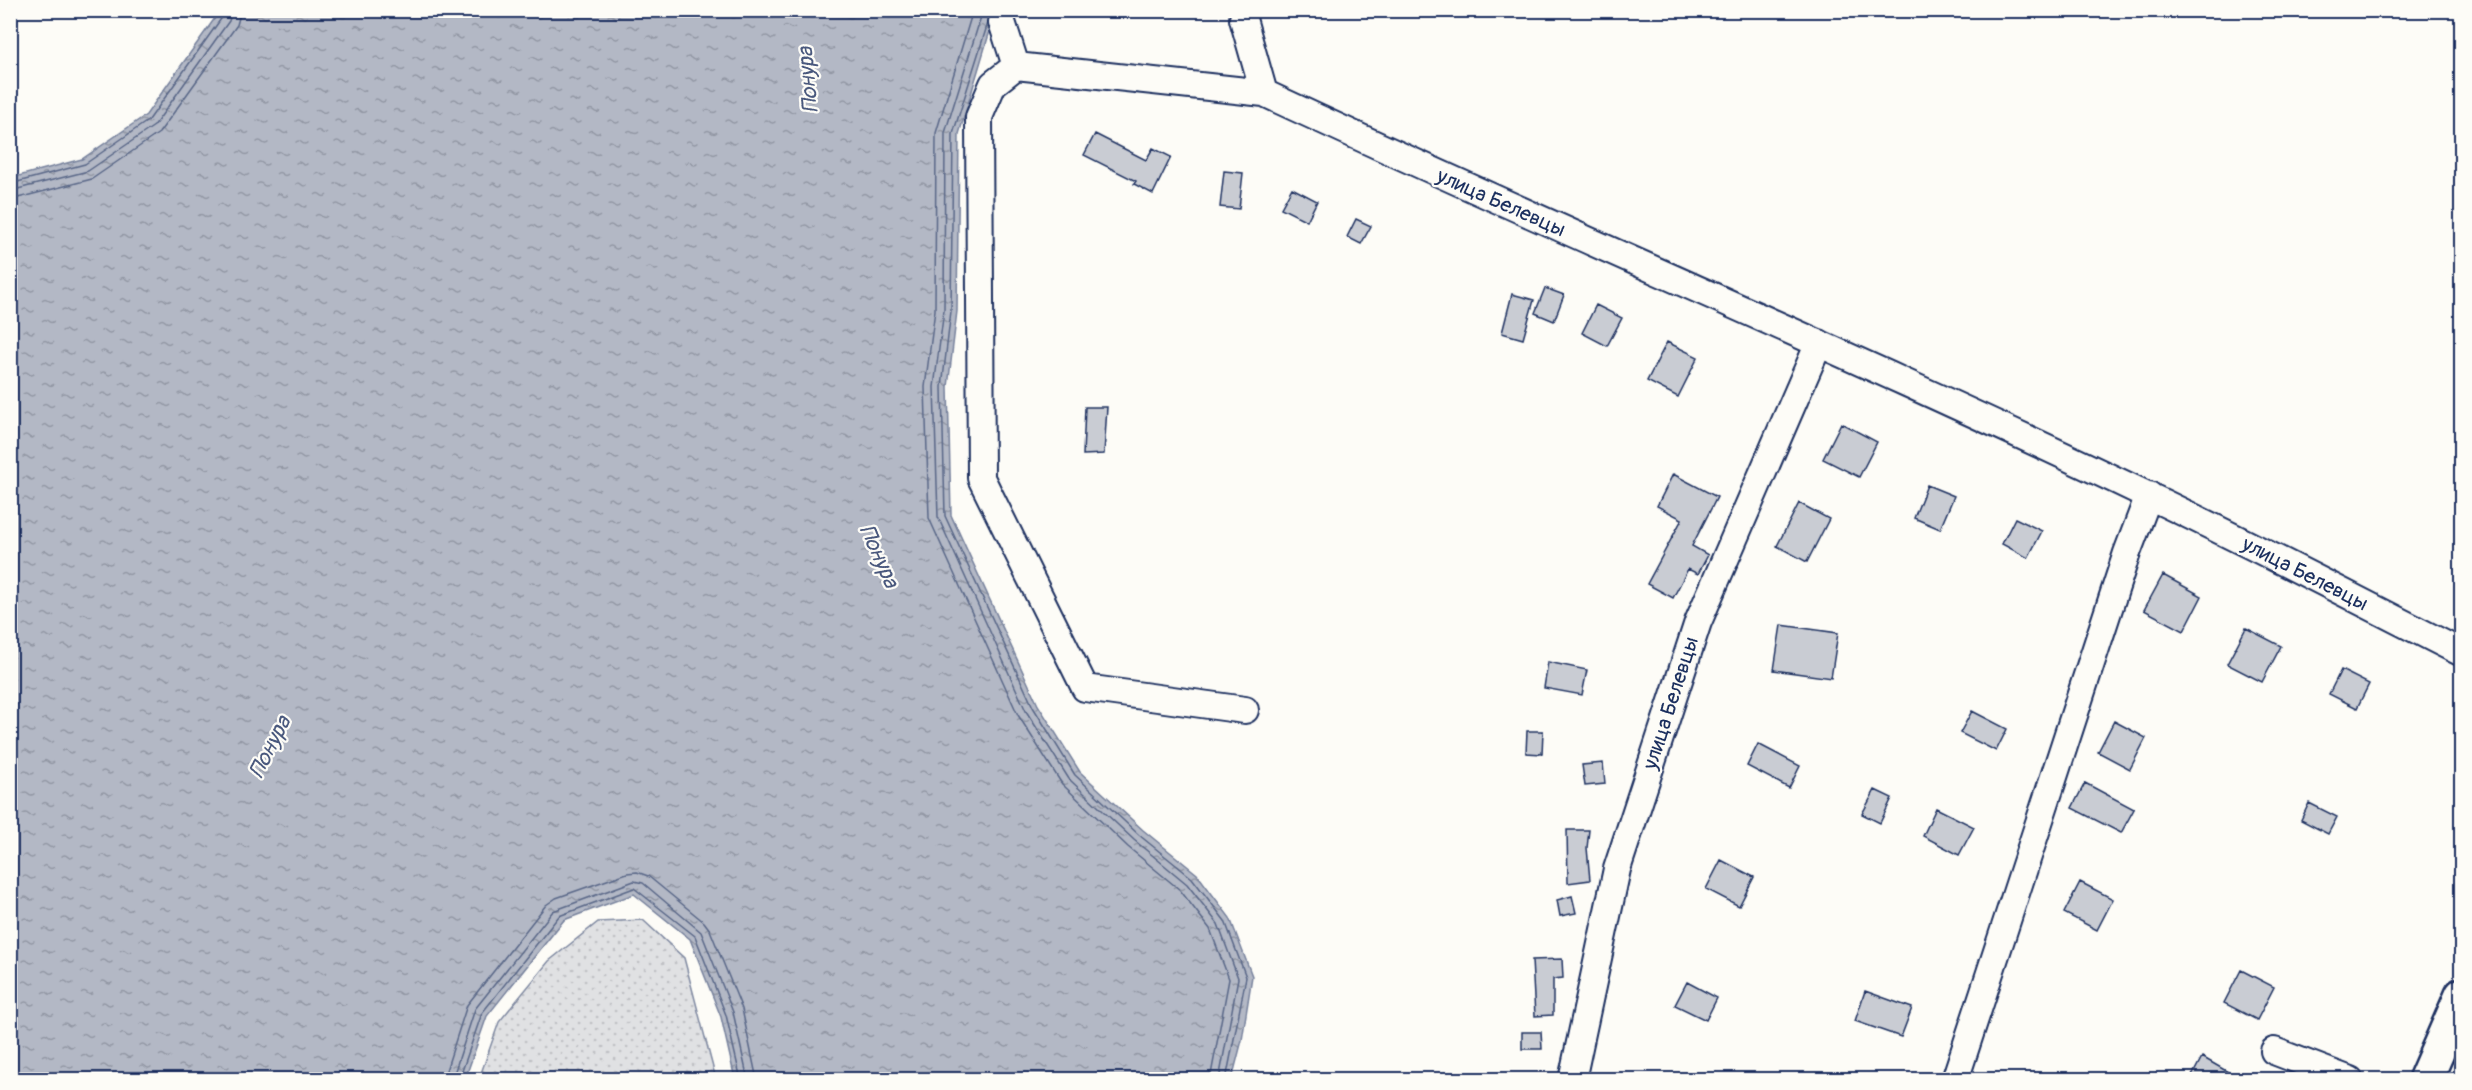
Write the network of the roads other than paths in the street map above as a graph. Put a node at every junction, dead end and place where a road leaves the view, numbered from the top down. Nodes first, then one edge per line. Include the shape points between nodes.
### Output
1 (1245, 10) edge
2 (1002, 22) dead end
3 (1016, 66) junction
4 (1264, 93) junction
5 (1818, 343) junction
6 (2149, 495) junction
7 (2462, 653) edge
8 (1245, 710) dead end
9 (2462, 995) edge
10 (2274, 1051) dead end
11 (1572, 1080) edge
12 (1955, 1080) edge
13 (2349, 1080) edge
14 (2425, 1080) edge

1 - 4 street via 1243,20
2 - 3 street
3 - 4 street, улица Белевцы
3 - 8 street via 993,84 979,117 981,478 1085,688
4 - 5 street, улица Белевцы
5 - 6 street, улица Белевцы
5 - 11 street, улица Белевцы via 1698,622 1617,869
6 - 7 street, улица Белевцы
6 - 12 street
9 - 14 main road
10 - 13 street

